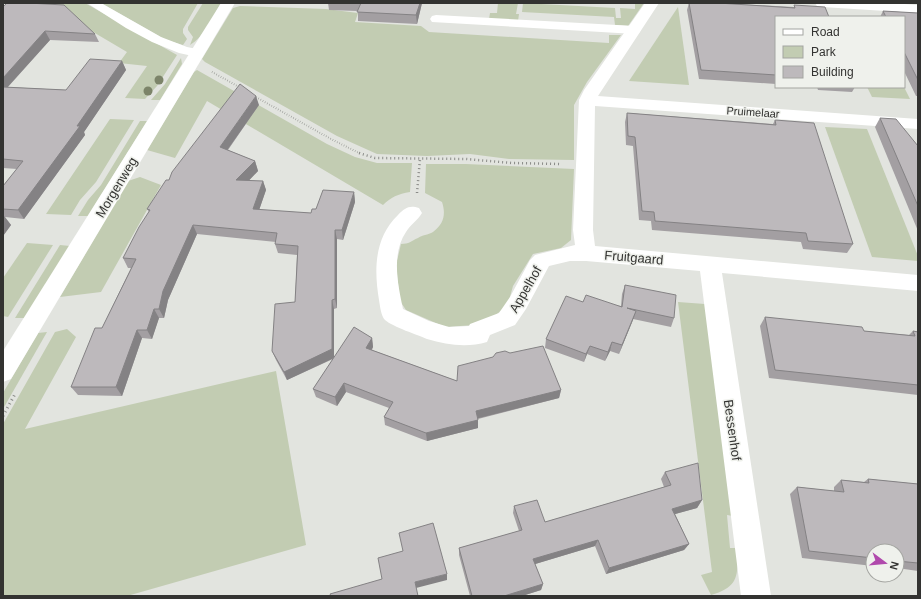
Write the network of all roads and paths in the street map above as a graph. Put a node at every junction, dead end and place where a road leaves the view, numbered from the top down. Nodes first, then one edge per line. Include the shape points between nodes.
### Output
1 (93, 3) edge
2 (228, 3) edge
3 (652, 3) edge
4 (822, 3) edge
5 (918, 9) edge
6 (436, 19) dead end
7 (635, 30) junction
8 (194, 58) junction
9 (242, 89) edge
10 (249, 93) edge
11 (588, 100) junction
12 (918, 124) edge
13 (420, 159) junction
14 (584, 165) junction
15 (412, 213) joint
16 (586, 253) junction
17 (710, 263) junction
18 (918, 283) edge
19 (3, 372) edge
20 (756, 596) edge

1 - 8 lane
2 - 8 street, Morgenweg
3 - 7 street, Fruitgaard
4 - 5 street
6 - 7 lane
7 - 11 street, Fruitgaard via 592,90
8 - 9 path via 208,70
8 - 19 street, Morgenweg
10 - 13 path via 366,156
11 - 12 street, Pruimelaar
11 - 14 street, Fruitgaard
13 - 14 path
13 - 15 path via 418,190
14 - 16 street, Fruitgaard via 583,230
15 - 16 street, Appelhof via 398,228 388,246 386,284 393,314 423,328 449,336 479,335 478,330 507,320 536,266 542,260 570,253
16 - 17 street, Fruitgaard
17 - 18 street, Fruitgaard
17 - 20 street, Bessenhof

